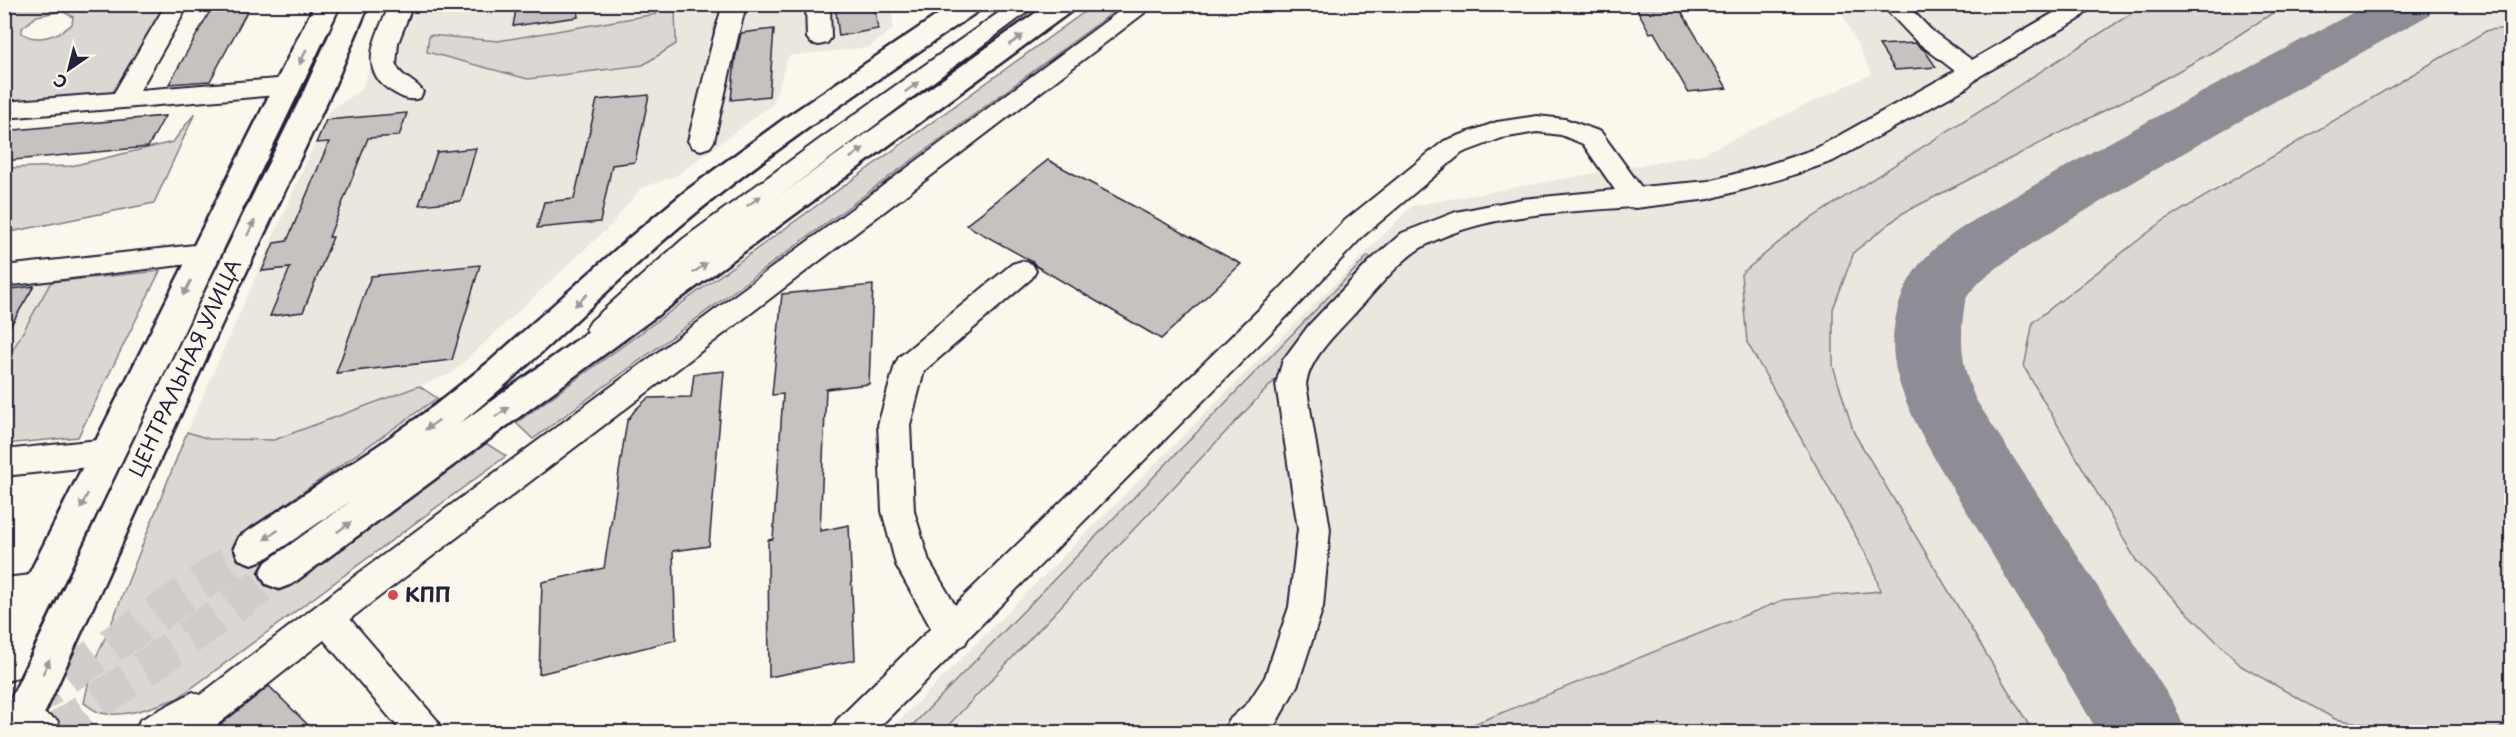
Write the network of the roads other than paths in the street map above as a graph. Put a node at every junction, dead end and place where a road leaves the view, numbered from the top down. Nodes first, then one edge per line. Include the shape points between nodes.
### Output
1 (178, 4) edge
2 (328, 4) edge
3 (356, 4) edge
4 (402, 4) edge
5 (740, 4) edge
6 (818, 4) edge
7 (972, 4) edge
8 (1027, 4) edge
9 (1065, 4) edge
10 (1145, 4) edge
11 (1892, 4) edge
12 (2084, 4) edge
13 (819, 38) dead end
14 (1971, 71) junction
15 (289, 87) junction
16 (411, 92) dead end
17 (123, 99) junction
18 (4, 110) edge
19 (701, 141) dead end
20 (1635, 199) junction
21 (204, 254) junction
22 (1022, 271) dead end
23 (4, 276) edge
24 (534, 389) junction
25 (108, 452) junction
26 (4, 463) edge
27 (252, 548) tunnel mouth
28 (279, 573) tunnel mouth
29 (41, 589) junction
30 (4, 593) edge
31 (325, 618) junction
32 (953, 633) junction
33 (4, 665) edge
34 (253, 674) junction
35 (26, 729) edge
36 (153, 732) edge
37 (180, 732) edge
38 (194, 732) edge
39 (424, 732) edge
40 (850, 732) edge
41 (1242, 732) edge

1 - 17 street
2 -> 15 main road, ЦЕНТРАЛЬНАЯ УЛИЦА
35 -> 3 main road, ЦЕНТРАЛЬНАЯ УЛИЦА via 208,319
4 - 16 street via 382,60 385,74
5 - 19 street via 730,19
6 - 13 street
7 -> 27 main road via 698,197 470,397
24 -> 8 street via 693,246
24 -> 9 main road
10 - 31 street
11 - 14 street via 1924,36
12 - 14 street
14 - 20 street via 1824,155 1709,190
15 - 17 street
15 - 21 main road, ЦЕНТРАЛЬНАЯ УЛИЦА
17 - 18 street
20 - 32 street via 1592,138 1565,127 1537,124 1497,130 1453,147 1353,229
20 - 41 street via 1522,207 1456,222 1412,240 1337,312 1304,353 1294,368 1291,384 1314,529 1306,607 1280,684 1261,715
21 - 23 street
21 -> 25 main road, ЦЕНТРАЛЬНАЯ УЛИЦА
22 - 32 street via 910,365 894,425 898,511 913,565
28 -> 24 main road
25 - 26 street
25 -> 29 main road, ЦЕНТРАЛЬНАЯ УЛИЦА
29 - 30 street
29 - 33 main road, ЦЕНТРАЛЬНАЯ УЛИЦА
31 - 34 street
31 - 39 street
32 - 40 street
34 - 36 street
34 - 37 street
34 - 38 street

